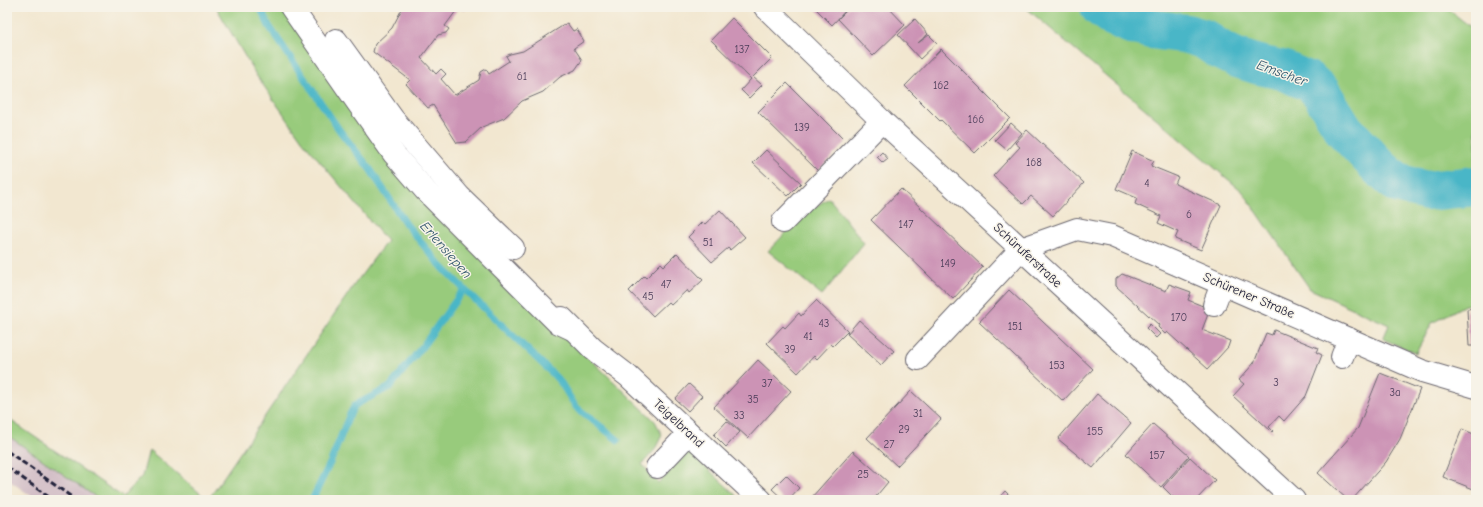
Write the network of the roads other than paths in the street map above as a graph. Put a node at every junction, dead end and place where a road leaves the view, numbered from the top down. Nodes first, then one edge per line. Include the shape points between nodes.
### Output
1 (291, 7) edge
2 (765, 7) edge
3 (336, 40) dead end
4 (882, 121) junction
5 (783, 222) dead end
6 (513, 248) dead end
7 (1021, 249) junction
8 (1222, 284) junction
9 (539, 287) dead end
10 (1214, 305) dead end
11 (572, 329) junction
12 (918, 359) dead end
13 (1476, 387) edge
14 (689, 433) junction
15 (656, 466) dead end
16 (761, 500) edge
17 (1294, 500) edge

1 - 11 main road via 380,135 425,190 557,322
2 - 4 main road, Schüruferstraße
3 - 6 main road via 393,119 460,197
4 - 5 main road
4 - 7 main road, Schüruferstraße
7 - 8 main road, Schürener Straße via 1077,229 1112,236
7 - 12 main road
7 - 17 main road, Schüruferstraße
8 - 10 main road
8 - 13 main road, Schürener Straße via 1345,348
9 - 11 main road via 552,307
11 - 14 main road, Teigelbrand via 628,376
14 - 15 main road
14 - 16 main road, Teigelbrand

